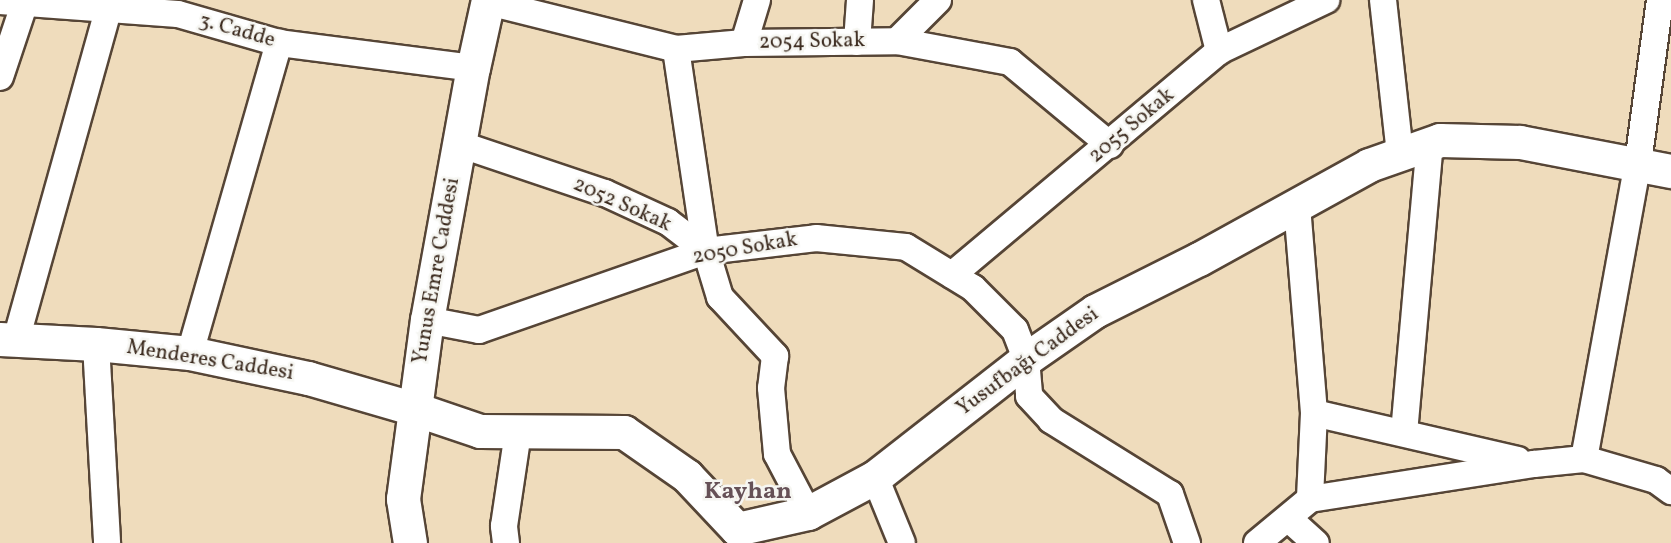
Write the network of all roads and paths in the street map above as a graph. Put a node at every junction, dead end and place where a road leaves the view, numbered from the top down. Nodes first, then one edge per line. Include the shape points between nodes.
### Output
1 (757, 0) edge
2 (860, 0) edge
3 (938, 0) edge
4 (1206, 0) edge
5 (1326, 0) edge
6 (1383, 0) edge
7 (1660, 0) edge
8 (488, 1) edge
9 (12, 2) edge
10 (179, 7) edge
11 (109, 8) junction
12 (897, 41) junction
13 (857, 42) junction
14 (279, 43) junction
15 (744, 43) junction
16 (676, 49) junction
17 (1219, 51) junction
18 (473, 68) junction
19 (0, 77) edge
20 (459, 144) junction
21 (1110, 145) junction
22 (1415, 149) junction
23 (1638, 163) junction
24 (1671, 171) edge
25 (1297, 206) junction
26 (706, 251) junction
27 (952, 275) junction
28 (427, 320) junction
29 (8, 340) edge
30 (96, 344) junction
31 (190, 354) junction
32 (1026, 359) junction
33 (415, 409) junction
34 (1314, 413) junction
35 (518, 432) junction
36 (1404, 434) junction
37 (1584, 459) junction
38 (1534, 464) junction
39 (875, 477) junction
40 (1671, 491) edge
41 (1310, 499) junction
42 (808, 513) junction
43 (1289, 519) junction
44 (739, 536) edge
45 (107, 543) edge
46 (410, 543) edge
47 (506, 543) edge
48 (902, 543) edge
49 (1187, 543) edge
50 (1257, 543) edge
51 (1316, 543) edge

1 - 15 street
2 - 13 street
3 - 12 street
4 - 17 street
5 - 17 street, 2055 Sokak
6 - 22 street
7 - 23 street
8 - 16 street, 2054 Sokak
8 - 18 street, Yunus Emre Caddesi
9 - 11 street, 3. Cadde
9 - 19 street
10 - 11 street, 3. Cadde
10 - 14 street, 3. Cadde
11 - 29 street
12 - 13 street, 2054 Sokak
12 - 21 street, 2054 Sokak via 1010,62
13 - 15 street, 2054 Sokak
14 - 18 street, 3. Cadde
14 - 31 street
15 - 16 street, 2054 Sokak
16 - 26 street
17 - 21 street, 2055 Sokak
18 - 20 street, Yunus Emre Caddesi
20 - 26 street, 2052 Sokak via 605,193 669,222
20 - 28 street, Yunus Emre Caddesi
21 - 27 street, 2055 Sokak
22 - 23 street, Yusufbağı Caddesi via 1440,140 1520,142
22 - 25 street, Yusufbağı Caddesi via 1369,165
22 - 36 street
23 - 24 street, Yusufbağı Caddesi
23 - 37 street
25 - 32 street, Yusufbağı Caddesi via 1095,311
25 - 34 street
26 - 27 street, 2050 Sokak via 816,238 906,247
26 - 28 street, 2050 Sokak via 479,330
26 - 42 street via 720,297 775,356 771,388 777,454
27 - 32 street, 2050 Sokak via 973,288 1015,330
28 - 33 street, Yunus Emre Caddesi
29 - 30 street, Menderes Caddesi
30 - 31 street, Menderes Caddesi
30 - 45 street
31 - 33 street, Menderes Caddesi via 308,378
32 - 39 street, Yusufbağı Caddesi
32 - 49 street, 2050 Sokak via 1029,396 1051,420 1170,494
33 - 35 street, Yusufbağı Caddesi via 480,431
33 - 46 street, Yunus Emre Caddesi via 403,499
34 - 36 street
34 - 41 street
35 - 44 street, Yusufbağı Caddesi via 624,432 687,476
35 - 47 street via 504,526
36 - 38 street
37 - 38 street
37 - 40 street via 1656,480
38 - 41 street
39 - 42 street, Yusufbağı Caddesi
39 - 48 street
41 - 43 street
42 - 44 street, Yusufbağı Caddesi
43 - 50 street
43 - 51 street

